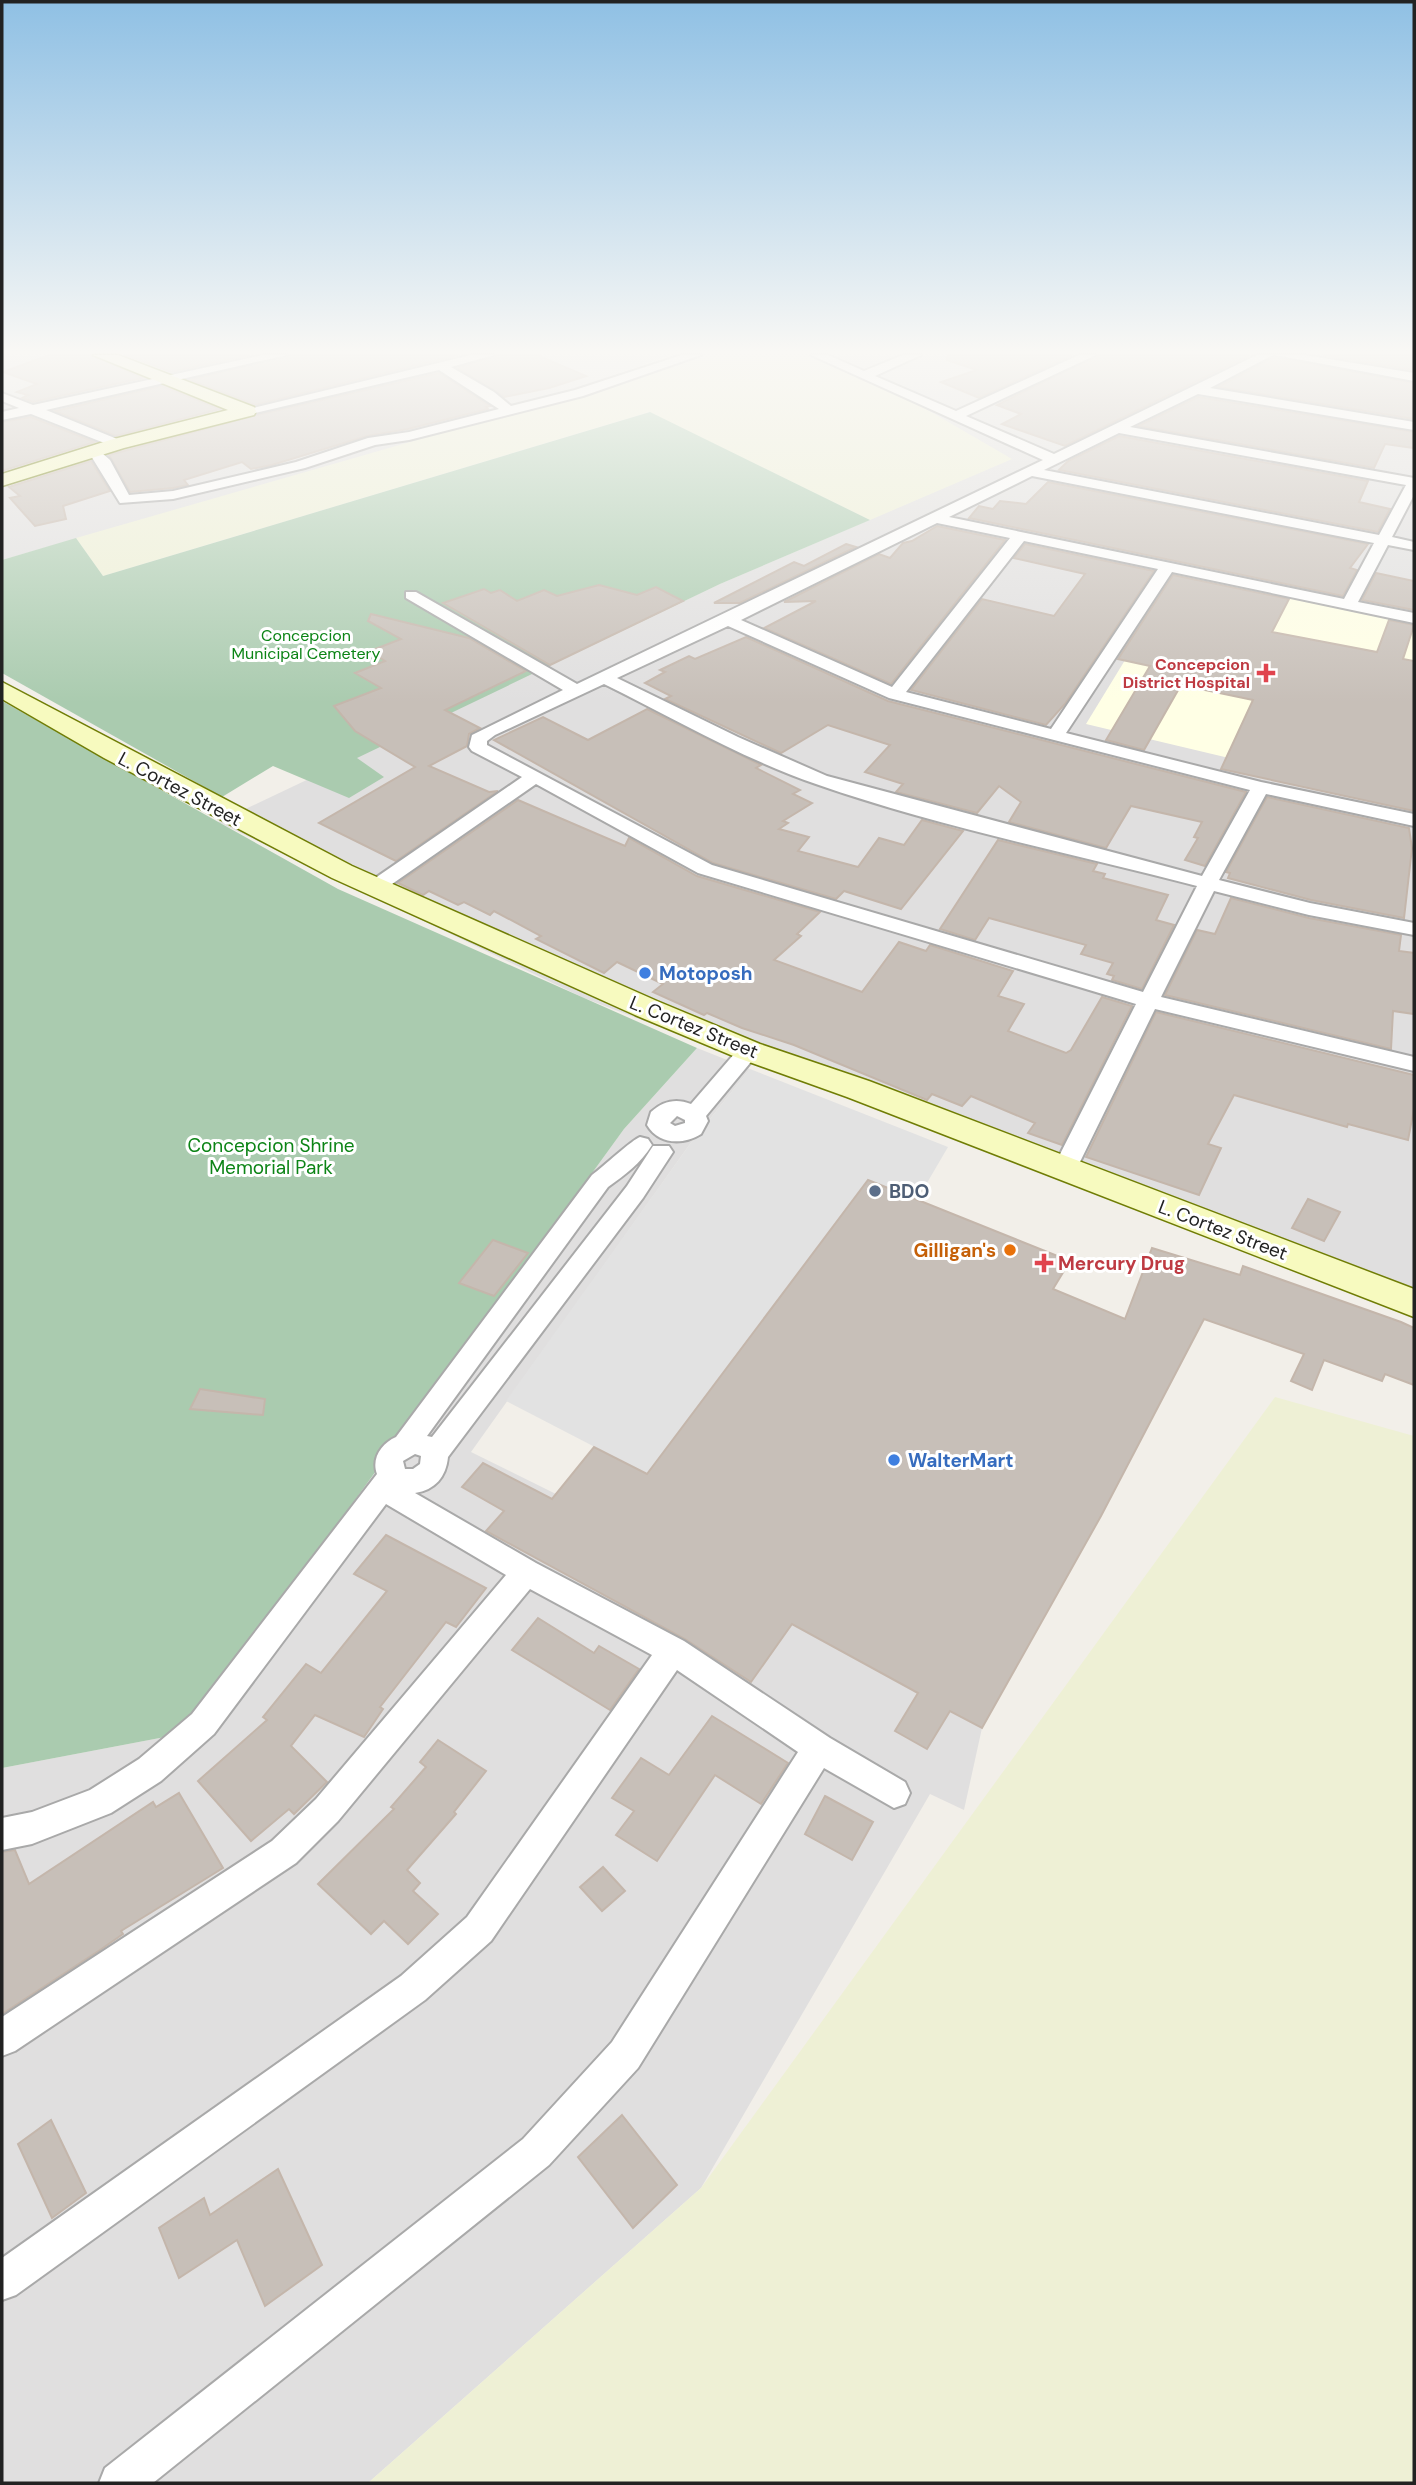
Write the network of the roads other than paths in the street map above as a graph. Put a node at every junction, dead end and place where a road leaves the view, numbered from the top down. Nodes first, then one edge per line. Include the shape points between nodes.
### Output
1 (31, 471) edge
2 (110, 471) edge
3 (272, 471) edge
4 (1027, 471) joint
5 (1352, 471) edge
6 (2, 480) edge
7 (1414, 482) edge
8 (933, 518) junction
9 (1020, 536) junction
10 (1382, 540) junction
11 (1414, 546) edge
12 (1168, 566) junction
13 (411, 595) dead end
14 (1349, 604) junction
15 (1414, 618) edge
16 (728, 620) junction
17 (603, 677) junction
18 (2, 689) edge
19 (575, 690) junction
20 (895, 694) junction
21 (1056, 735) junction
22 (535, 776) junction
23 (1261, 787) junction
24 (1414, 820) edge
25 (1208, 883) junction
26 (375, 887) junction
27 (1414, 929) edge
28 (1148, 1001) junction
29 (741, 1047) junction
30 (1414, 1064) edge
31 (658, 1140) junction
32 (1064, 1170) junction
33 (1414, 1303) edge
34 (405, 1444) junction
35 (436, 1454) junction
36 (386, 1482) junction
37 (526, 1572) junction
38 (673, 1651) junction
39 (819, 1748) junction
40 (894, 1793) dead end
41 (2, 1834) edge
42 (2, 2038) edge
43 (2, 2281) edge
44 (120, 2483) edge

1 - 6 main road
2 - 3 street via 115,490 125,500
4 - 8 street
4 - 10 street
5 - 7 street
7 - 10 street
8 - 9 street
8 - 16 street
9 - 12 street
9 - 20 street
10 - 11 street
10 - 14 street
12 - 14 street
12 - 21 street
13 - 19 street
14 - 15 street
16 - 17 street
16 - 20 street
17 - 19 street
17 - 25 street via 821,780
18 - 26 main road, L. Cortez Street via 216,809
19 - 22 street via 478,739 485,754
20 - 21 street
21 - 23 street
22 - 26 street
22 - 28 street via 647,842 705,869
23 - 24 street
23 - 25 street
25 - 27 street
25 - 28 street
26 - 29 main road, L. Cortez Street
28 - 30 street
28 - 32 street
29 - 31 street via 686,1111 697,1121 694,1128
29 - 32 main road, L. Cortez Street
31 - 34 street via 600,1181
31 - 35 street via 627,1203
32 - 33 main road, L. Cortez Street
34 - 35 street via 424,1444
34 - 36 street via 391,1454
35 - 36 street via 427,1477 408,1483
36 - 37 street
36 - 41 street via 203,1724 150,1770 100,1802 32,1828
37 - 38 street
37 - 42 street via 327,1810 284,1852
38 - 39 street
38 - 43 street via 479,1929 413,1988
39 - 40 street
39 - 44 street via 625,2055 536,2152

